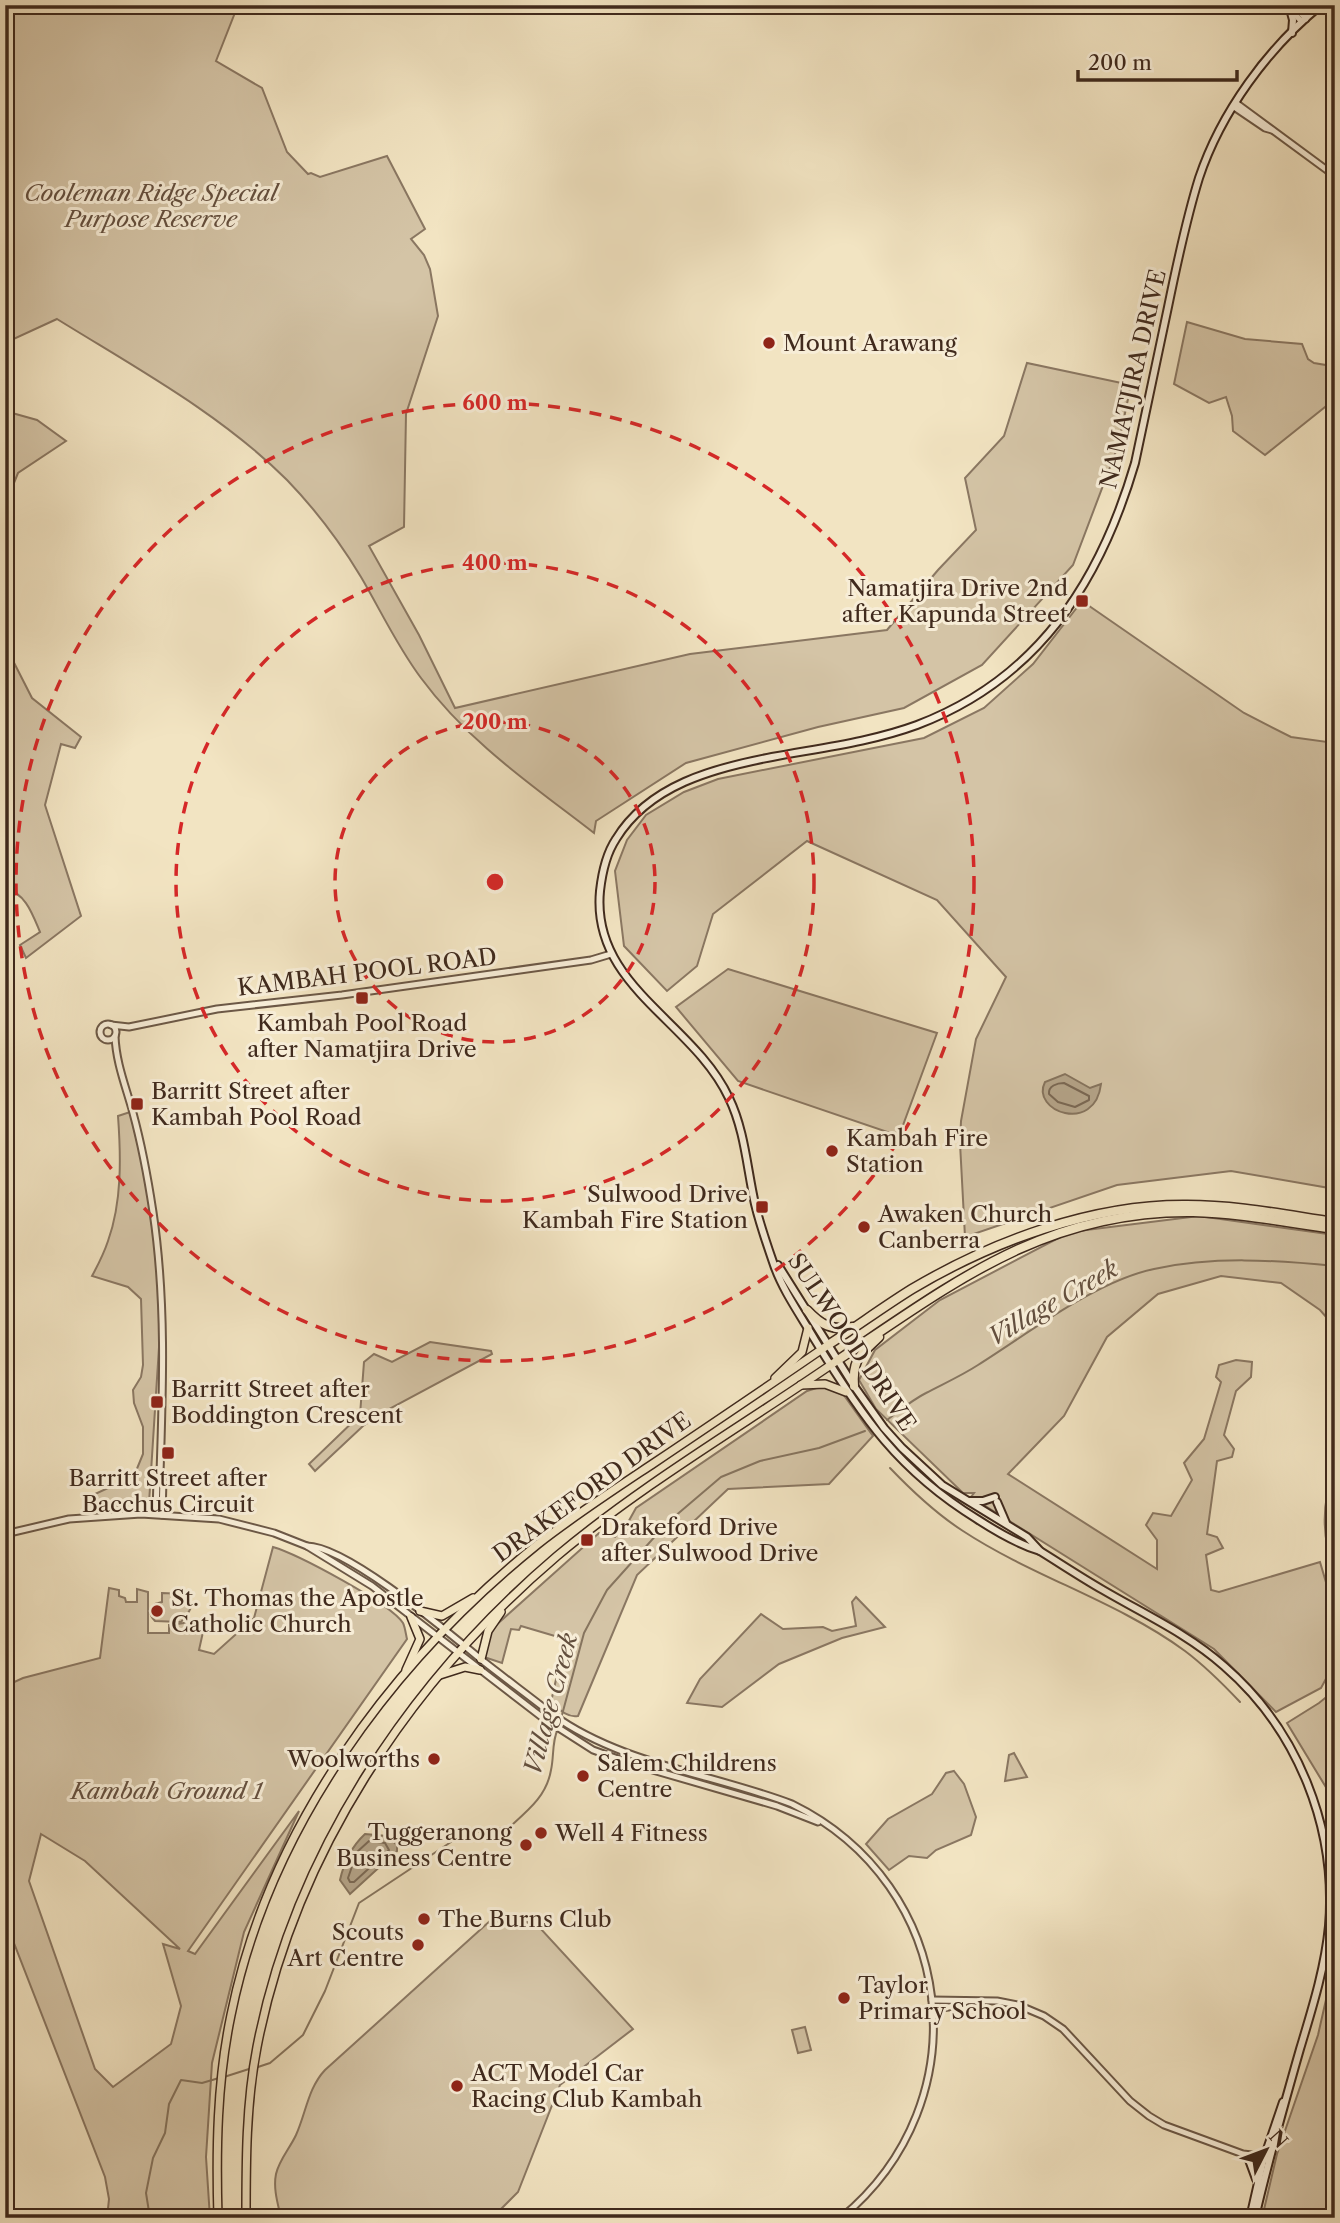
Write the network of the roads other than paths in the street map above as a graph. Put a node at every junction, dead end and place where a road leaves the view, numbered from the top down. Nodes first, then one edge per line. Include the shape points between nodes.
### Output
1 (1292, 6) edge
2 (1318, 7) edge
3 (1304, 20) junction
4 (1292, 33) junction
5 (1235, 105) junction
6 (1335, 176) edge
7 (611, 954) junction
8 (111, 1025) junction
9 (129, 1027) junction
10 (115, 1035) junction
11 (105, 1039) junction
12 (116, 1055) junction
13 (1335, 1222) edge
14 (1335, 1229) edge
15 (770, 1251) junction
16 (807, 1310) junction
17 (857, 1326) junction
18 (888, 1327) junction
19 (808, 1328) junction
20 (825, 1348) junction
21 (834, 1363) junction
22 (800, 1385) junction
23 (855, 1386) junction
24 (765, 1388) junction
25 (846, 1392) junction
26 (964, 1500) junction
27 (159, 1514) junction
28 (1007, 1526) junction
29 (5, 1534) edge
30 (307, 1546) junction
31 (1040, 1551) junction
32 (478, 1595) junction
33 (504, 1605) junction
34 (420, 1611) junction
35 (411, 1617) junction
36 (445, 1630) junction
37 (438, 1638) junction
38 (465, 1646) junction
39 (458, 1653) junction
40 (481, 1659) junction
41 (480, 1670) junction
42 (405, 1674) junction
43 (437, 1677) junction
44 (821, 1823) junction
45 (932, 2000) junction
46 (967, 2001) junction
47 (933, 2009) junction
48 (1243, 2154) junction
49 (1250, 2160) junction
50 (1265, 2162) junction
51 (1256, 2188) junction
52 (218, 2218) edge
53 (246, 2218) edge
54 (841, 2218) edge
55 (1252, 2218) edge

1 - 2 main road
1 - 3 street
1 - 4 main road
2 - 3 main road, NAMATJIRA DRIVE
3 - 4 main road, NAMATJIRA DRIVE
4 - 5 main road, NAMATJIRA DRIVE
5 - 6 street via 1268,124
5 - 7 main road, NAMATJIRA DRIVE via 1200,175 1125,497 1105,547 1065,616 1018,665 952,710 876,737 722,768 688,780 644,806 615,839 601,881 600,920
7 - 9 street, KAMBAH POOL ROAD via 218,1009
7 - 15 main road, SULWOOD DRIVE via 628,980 701,1055 723,1086 738,1119 756,1209
8 - 9 street, KAMBAH POOL ROAD
8 - 10 street
8 - 11 street via 101,1028
9 - 10 street, KAMBAH POOL ROAD
10 - 11 street
10 - 12 street
11 - 12 street
12 - 27 street via 145,1165 158,1254 163,1339
13 - 17 highway via 1188,1205 1092,1215 1022,1237 957,1266
14 - 18 highway via 1204,1213 1106,1219 1013,1250
15 - 16 main road, SULWOOD DRIVE
15 - 19 main road, SULWOOD DRIVE
16 - 17 highway via 828,1327
16 - 20 main road, SULWOOD DRIVE
17 - 20 highway
18 - 21 highway
18 - 23 highway via 857,1359
19 - 20 main road, SULWOOD DRIVE
19 - 24 highway via 800,1354
20 - 21 main road, SULWOOD DRIVE
20 - 24 highway, DRAKEFORD DRIVE
21 - 22 highway, DRAKEFORD DRIVE
21 - 23 main road, SULWOOD DRIVE
21 - 25 main road, SULWOOD DRIVE
22 - 25 highway via 825,1384
22 - 33 highway, DRAKEFORD DRIVE via 632,1499 556,1557
23 - 26 main road, SULWOOD DRIVE via 902,1448
24 - 32 highway, DRAKEFORD DRIVE via 542,1541
25 - 31 main road, SULWOOD DRIVE via 893,1452 935,1491 1017,1543
26 - 28 main road, SULWOOD DRIVE
26 - 28 main road via 996,1499
27 - 29 street via 109,1515
27 - 30 street via 219,1519
28 - 31 main road, SULWOOD DRIVE
30 - 34 street via 320,1547 354,1565
30 - 35 street via 372,1586
31 - 50 main road, SULWOOD DRIVE via 1172,1628 1223,1665 1268,1713 1310,1791 1322,1826 1330,1888 1327,1940 1317,1992
32 - 34 highway via 442,1616
32 - 36 highway, DRAKEFORD DRIVE
33 - 38 highway, DRAKEFORD DRIVE
33 - 40 highway via 488,1631
34 - 36 street
35 - 37 street
35 - 42 highway via 420,1639
36 - 37 highway, DRAKEFORD DRIVE
36 - 38 street
37 - 39 street
37 - 42 highway, DRAKEFORD DRIVE
38 - 39 highway, DRAKEFORD DRIVE
38 - 40 street
39 - 41 street
39 - 43 highway, DRAKEFORD DRIVE
40 - 44 street via 562,1721 597,1741 792,1804
41 - 43 highway via 465,1667
41 - 44 street via 593,1750
42 - 52 highway, DRAKEFORD DRIVE via 328,1779 285,1856 253,1935 231,2014 219,2096
43 - 53 highway, DRAKEFORD DRIVE via 354,1796 300,1903 272,1982 252,2079
44 - 45 street via 870,1862 893,1892 914,1931
45 - 46 street
45 - 47 street
46 - 47 street
46 - 48 street via 1008,2003 1045,2016 1150,2116
47 - 54 street via 932,2056 913,2125 880,2179
48 - 49 street
48 - 50 street
49 - 50 street
49 - 51 main road
50 - 51 main road, SULWOOD DRIVE
50 - 55 main road, SULWOOD DRIVE
51 - 55 main road, SULWOOD DRIVE

